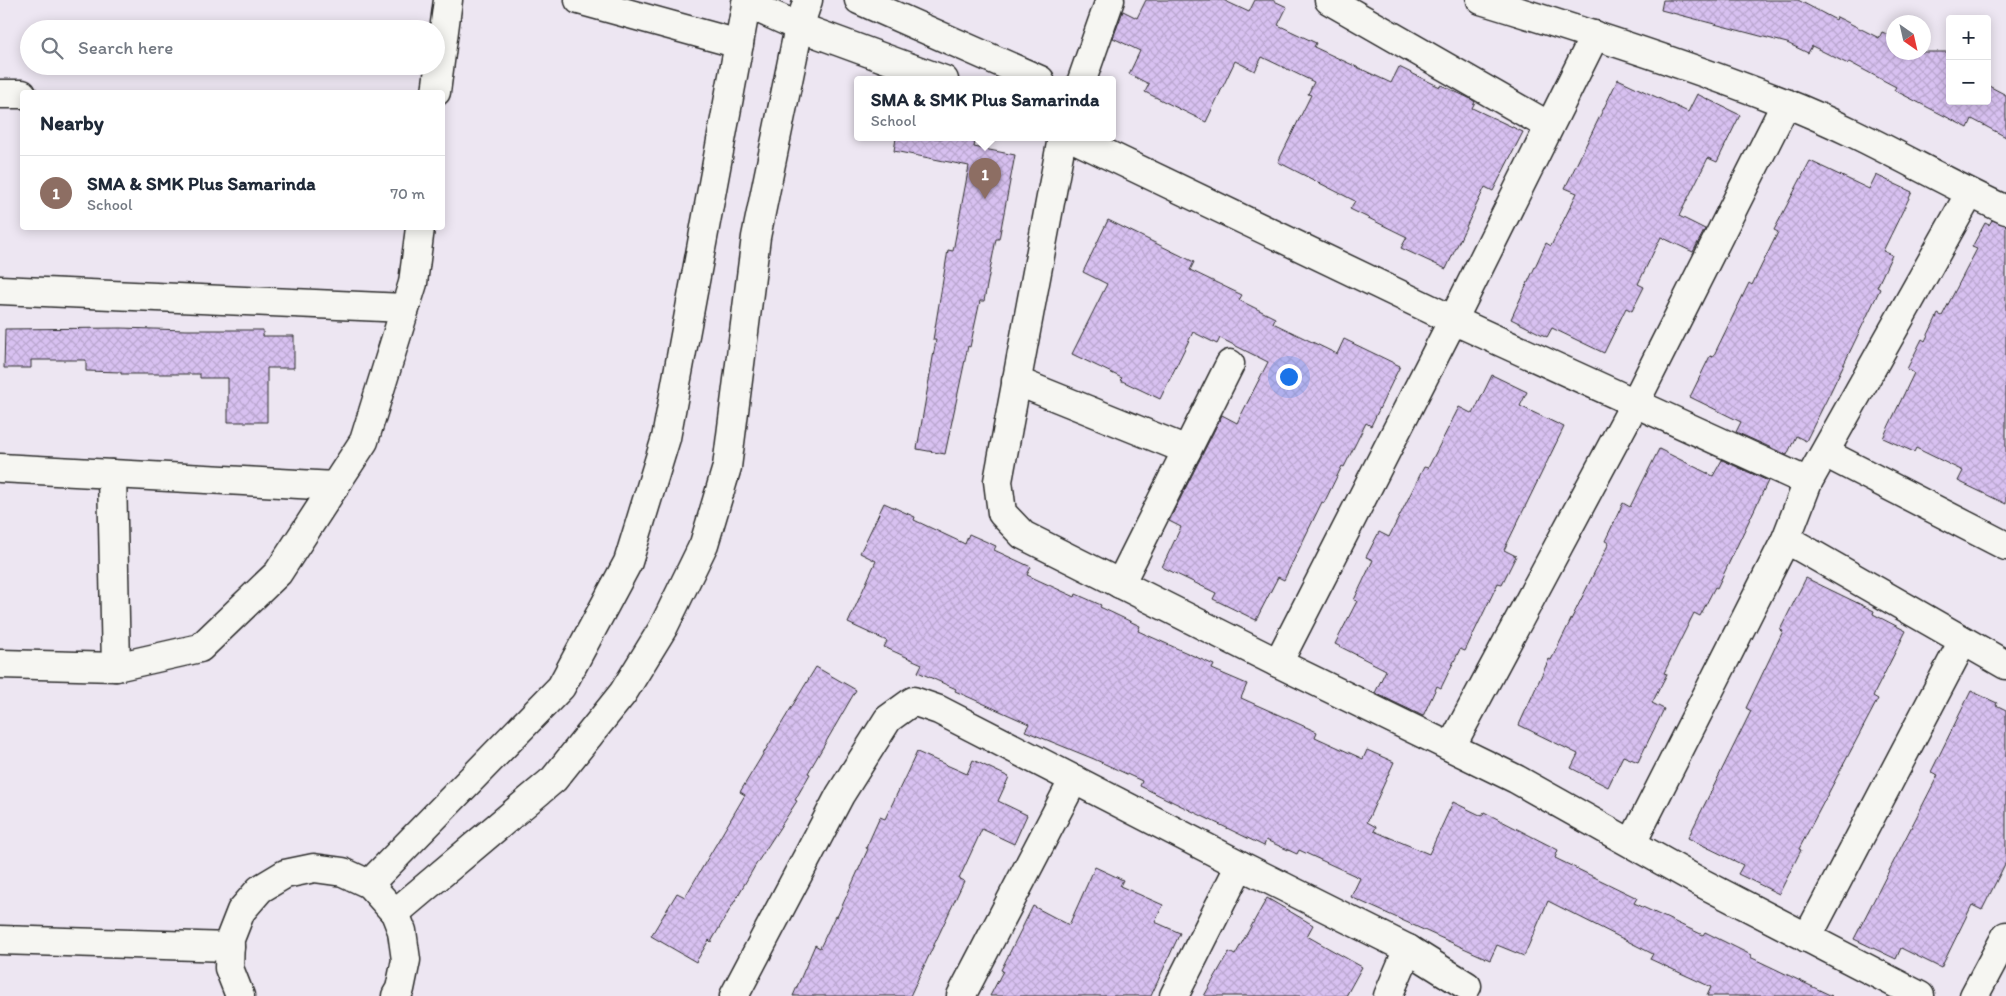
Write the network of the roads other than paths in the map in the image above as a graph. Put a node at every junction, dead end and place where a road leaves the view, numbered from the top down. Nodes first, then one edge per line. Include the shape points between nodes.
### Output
1 (448, 0) edge
2 (579, 0) edge
3 (808, 0) edge
4 (859, 0) edge
5 (1110, 0) edge
6 (1329, 0) edge
7 (1481, 0) edge
8 (746, 2) edge
9 (445, 23) edge
10 (799, 27) junction
11 (1594, 35) junction
12 (739, 44) junction
13 (438, 75) edge
14 (933, 76) edge
15 (1031, 76) edge
16 (1083, 76) edge
17 (436, 90) edge
18 (0, 94) edge
19 (20, 94) edge
20 (1786, 103) junction
21 (1549, 126) junction
22 (1061, 141) edge
23 (1079, 141) edge
24 (1970, 193) junction
25 (2006, 210) edge
26 (420, 230) edge
27 (0, 290) edge
28 (406, 308) junction
29 (1453, 320) junction
30 (1230, 364) dead end
31 (1016, 381) junction
32 (1635, 403) junction
33 (1187, 450) junction
34 (1825, 453) junction
35 (0, 468) edge
36 (112, 474) junction
37 (1808, 482) junction
38 (335, 486) junction
39 (1786, 539) junction
40 (2006, 546) edge
41 (1120, 584) junction
42 (1963, 641) junction
43 (1278, 663) junction
44 (0, 664) edge
45 (2006, 666) edge
46 (116, 667) junction
47 (1451, 747) junction
48 (1074, 779) junction
49 (1632, 844) junction
50 (1240, 864) junction
51 (369, 884) junction
52 (395, 913) junction
53 (2006, 936) edge
54 (1807, 938) junction
55 (0, 940) edge
56 (230, 947) junction
57 (1408, 949) junction
58 (1467, 986) dead end
59 (240, 996) edge
60 (396, 996) edge
61 (734, 996) edge
62 (961, 996) edge
63 (1174, 996) edge
64 (1388, 996) edge
65 (1920, 996) edge
66 (1974, 996) edge

1 - 9 street
2 - 12 street
3 - 10 street
4 - 15 street
5 - 16 street
6 - 21 street
7 - 11 street
8 - 10 street
8 - 12 street
10 - 14 street
10 - 52 street via 756,237 727,467 704,544 663,628 623,693 554,778
11 - 20 street
11 - 21 street
12 - 51 street via 666,438 628,562 561,687
13 - 17 street
18 - 19 street
20 - 24 street via 1878,144
20 - 32 street
21 - 29 street
22 - 31 street
23 - 29 street
24 - 25 street
24 - 34 street
26 - 28 street
27 - 28 street
28 - 38 street via 364,441
29 - 32 street
29 - 43 street
30 - 33 street
31 - 33 street
31 - 41 street via 998,481 1002,512 1023,535
32 - 37 street
32 - 47 street
33 - 41 street
34 - 37 street
34 - 40 street
35 - 36 street
36 - 38 street
36 - 46 street
37 - 39 street
38 - 46 street via 278,573 200,648
39 - 42 street
39 - 49 street
41 - 43 street
42 - 45 street
42 - 54 street
43 - 47 street
44 - 46 street
47 - 49 street
48 - 50 street
48 - 61 street via 939,710 913,701 888,719 840,795
48 - 62 street
49 - 54 street
50 - 57 street
50 - 63 street
51 - 52 street
51 - 56 street via 343,872 323,869 285,874 260,889 241,911 230,938
52 - 60 street via 402,931 406,960
53 - 66 street
54 - 65 street
55 - 56 street
56 - 59 street via 229,968
57 - 58 street
57 - 64 street

